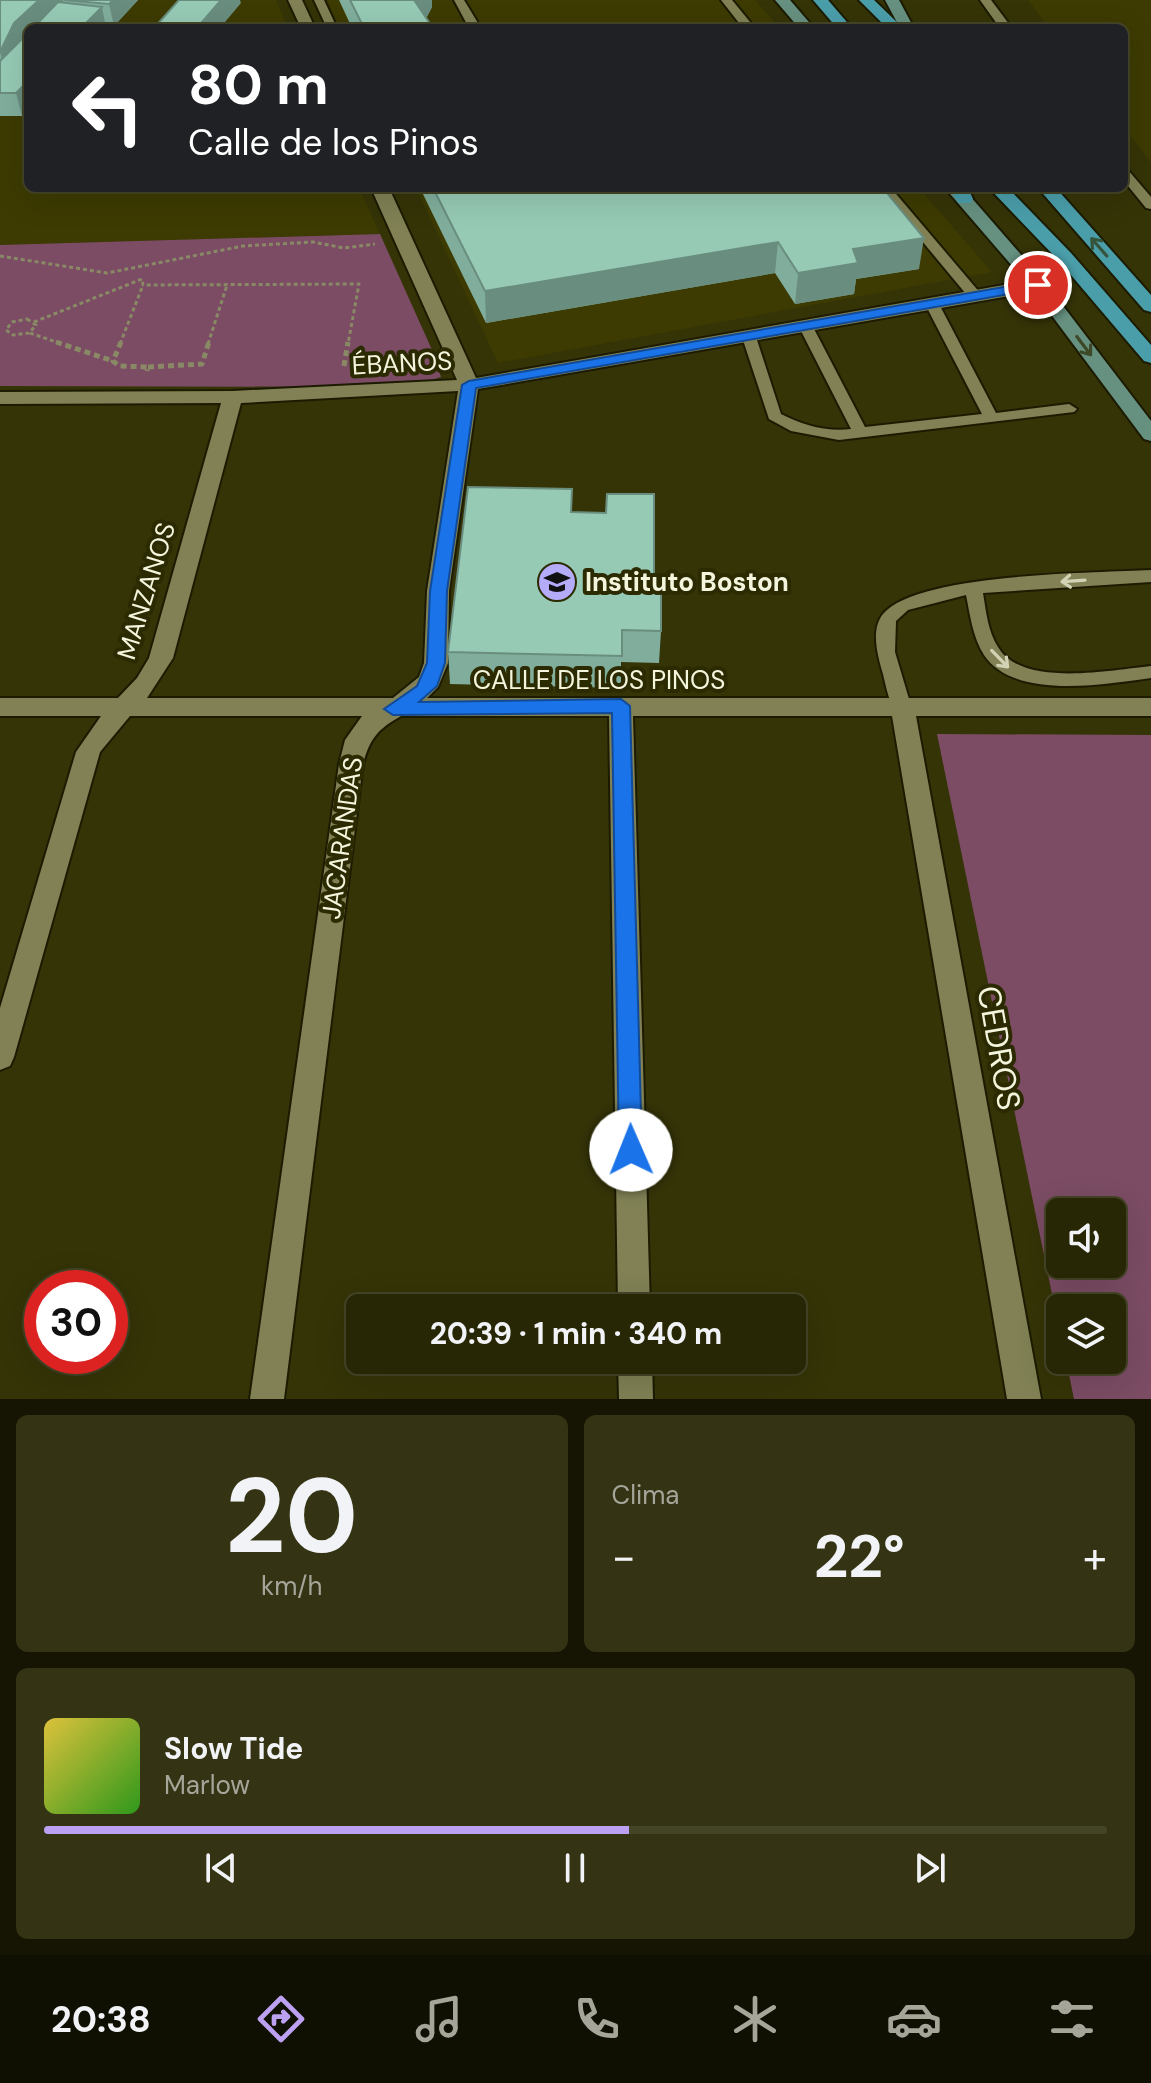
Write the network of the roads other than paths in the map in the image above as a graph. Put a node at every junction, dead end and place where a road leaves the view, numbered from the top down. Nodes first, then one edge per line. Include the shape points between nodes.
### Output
1 (295, 0) edge
2 (319, 0) edge
3 (459, 0) edge
4 (726, 0) edge
5 (782, 0) edge
6 (820, 0) edge
7 (866, 0) edge
8 (892, 0) edge
9 (985, 0) edge
10 (306, 24) edge
11 (331, 24) edge
12 (473, 24) edge
13 (746, 24) edge
14 (803, 24) edge
15 (841, 24) edge
16 (892, 24) edge
17 (905, 24) edge
18 (1003, 24) edge
19 (1128, 178) edge
20 (382, 192) edge
21 (887, 192) edge
22 (959, 192) edge
23 (1002, 192) edge
24 (1051, 192) edge
25 (1151, 205) edge
26 (1038, 285) junction
27 (976, 297) junction
28 (932, 304) junction
29 (1151, 306) edge
30 (806, 327) junction
31 (749, 337) junction
32 (1151, 357) edge
33 (469, 385) junction
34 (233, 397) junction
35 (0, 398) edge
36 (1069, 409) dead end
37 (991, 418) junction
38 (860, 432) junction
39 (1151, 435) edge
40 (1151, 576) edge
41 (973, 588) junction
42 (1151, 672) edge
43 (621, 706) junction
44 (0, 707) edge
45 (126, 707) junction
46 (1151, 707) edge
47 (393, 709) junction
48 (903, 709) junction
49 (0, 1057) edge
50 (634, 1294) edge
51 (635, 1374) edge
52 (267, 1399) edge
53 (636, 1399) edge
54 (1024, 1399) edge

1 - 10 street
2 - 11 lane
3 - 12 lane
4 - 13 lane
5 - 14 street
6 - 15 main road
7 - 16 main road
8 - 17 street
9 - 18 lane
19 - 25 lane
20 - 33 street
21 - 27 lane
22 - 26 street
23 - 32 main road
29 -> 24 main road
26 - 27 street, ÉBANOS
26 -> 39 street
27 - 28 street, ÉBANOS
28 - 30 street, ÉBANOS
28 - 37 lane
30 - 31 street, ÉBANOS
30 - 38 lane
31 - 33 street, ÉBANOS
31 - 38 lane via 774,416 796,428 839,435
33 - 34 street, ÉBANOS
33 - 47 street, JACARANDAS via 438,591 436,663 423,691
34 - 35 street, ÉBANOS
34 - 45 street, MANZANOS via 161,658
36 - 37 lane
37 - 38 lane
40 -> 41 lane
41 -> 42 lane via 992,654 1009,669 1078,680
41 - 48 lane via 913,599 889,615 885,640
43 - 47 street, CALLE DE LOS PINOS
43 - 48 street, CALLE DE LOS PINOS
43 - 50 street
44 - 45 street, CALLE DE LOS PINOS
45 - 47 street, CALLE DE LOS PINOS
45 - 49 street, MANZANOS via 88,752
46 - 48 street, CALLE DE LOS PINOS
47 - 52 street, JACARANDAS via 364,729 351,764
48 - 54 street, CEDROS
51 - 53 street

